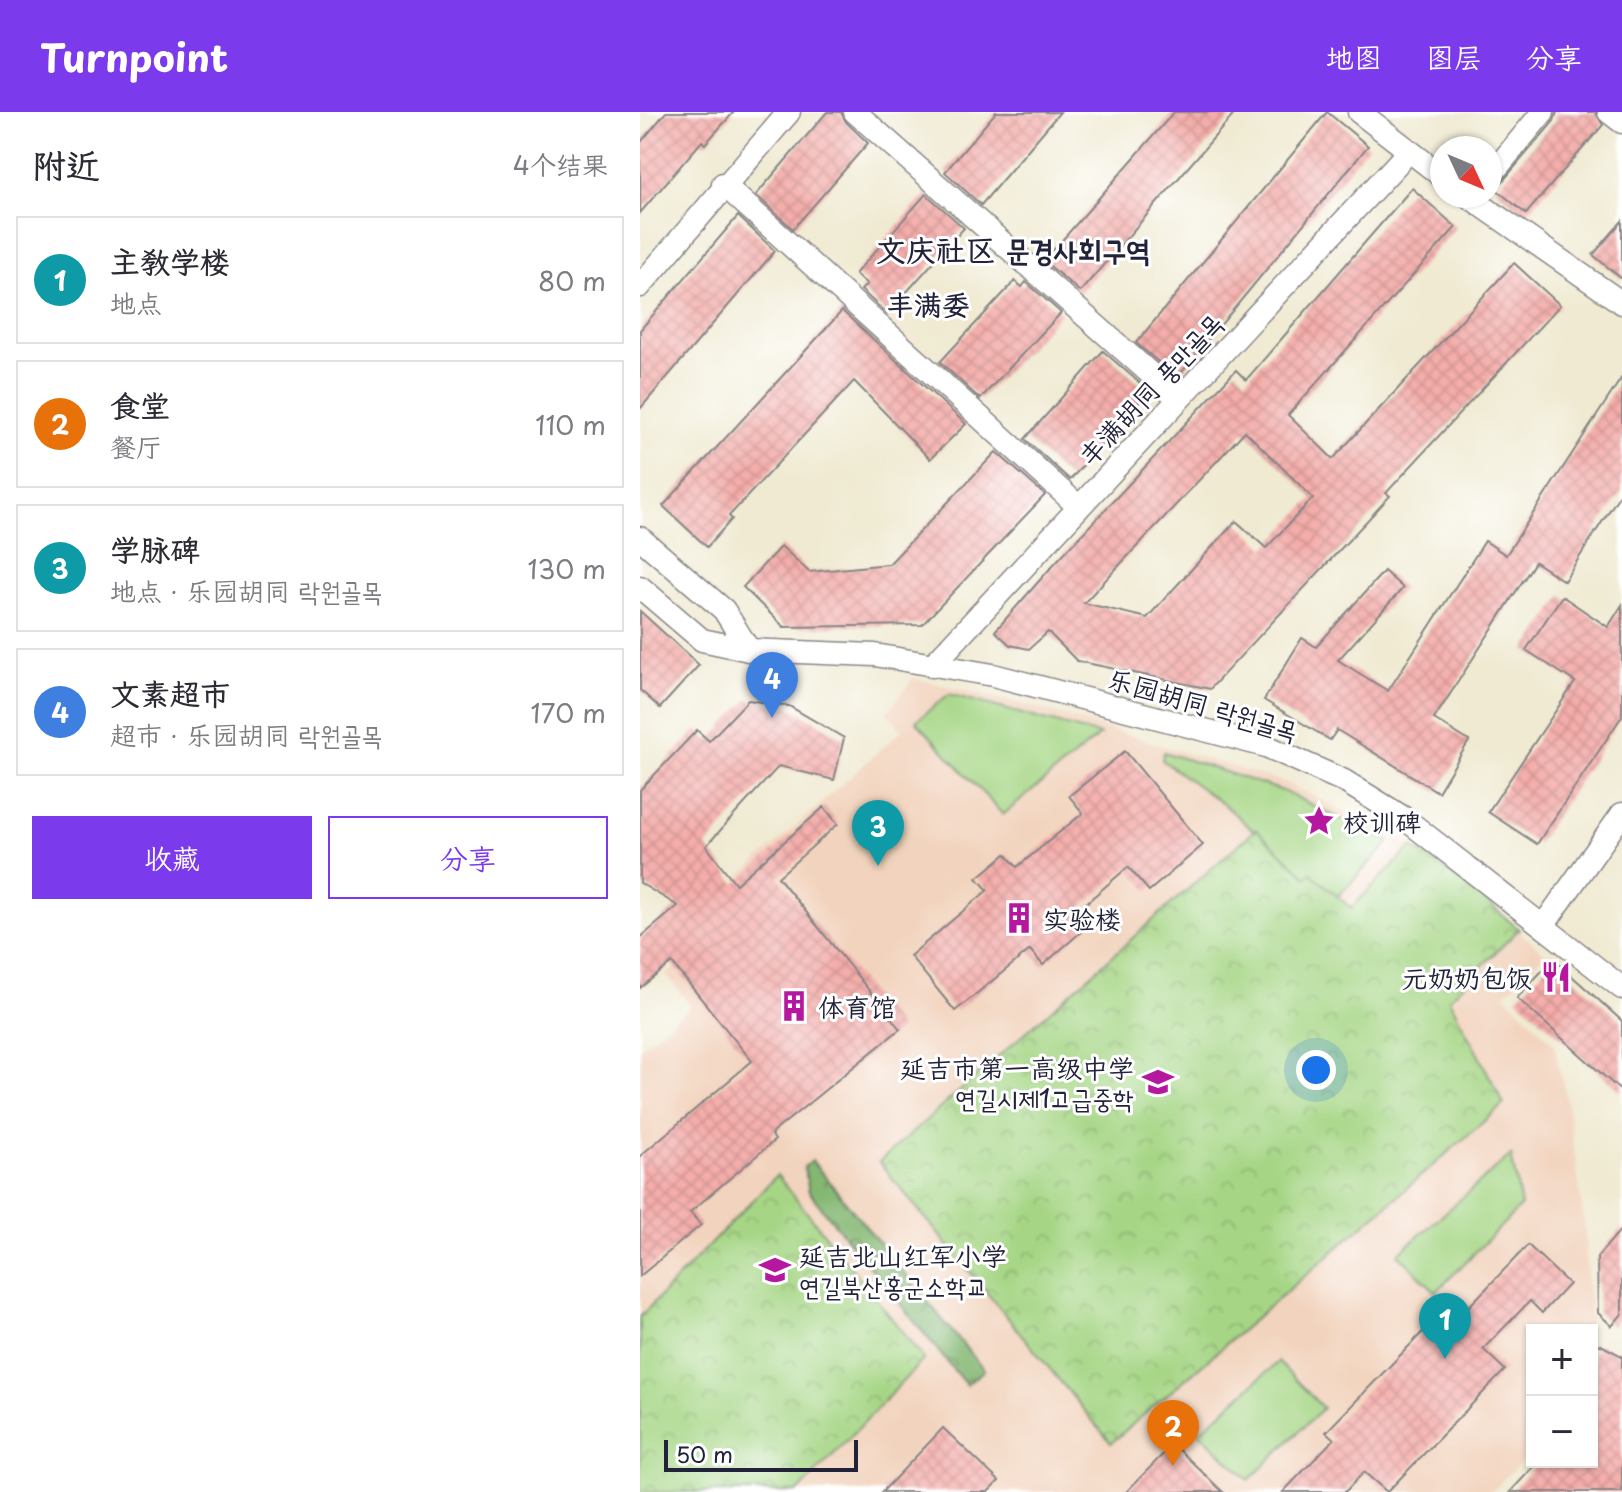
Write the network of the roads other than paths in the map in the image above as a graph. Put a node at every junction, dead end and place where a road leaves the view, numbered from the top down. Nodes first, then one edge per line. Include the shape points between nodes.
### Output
1 (789, 112) edge
2 (855, 112) edge
3 (1359, 112) edge
4 (1543, 112) edge
5 (1609, 112) edge
6 (1622, 122) edge
7 (1409, 151) junction
8 (1502, 162) edge
9 (1430, 167) edge
10 (723, 184) junction
11 (1487, 208) edge
12 (640, 286) edge
13 (1622, 303) edge
14 (1179, 399) junction
15 (1079, 507) junction
16 (640, 538) edge
17 (640, 587) edge
18 (749, 650) junction
19 (932, 666) junction
20 (1622, 814) edge
21 (1543, 926) junction
22 (1622, 988) edge

1 - 10 street
2 - 14 street
3 - 7 street
4 - 8 street
5 - 6 street
7 - 9 street
7 - 14 street, 丰满胡同 풍만골목
10 - 12 street
10 - 15 street
11 - 13 street
14 - 15 street, 丰满胡同 풍만골목
15 - 19 street, 丰满胡同 풍만골목
16 - 18 street via 724,610
17 - 18 street, 乐园胡同 락원골목 via 702,640
18 - 19 street, 乐园胡同 락원골목 via 875,655
19 - 21 street, 乐园胡同 락원골목 via 993,675 1266,746 1344,781 1404,818
20 - 21 street
21 - 22 street, 乐园胡同 락원골목

